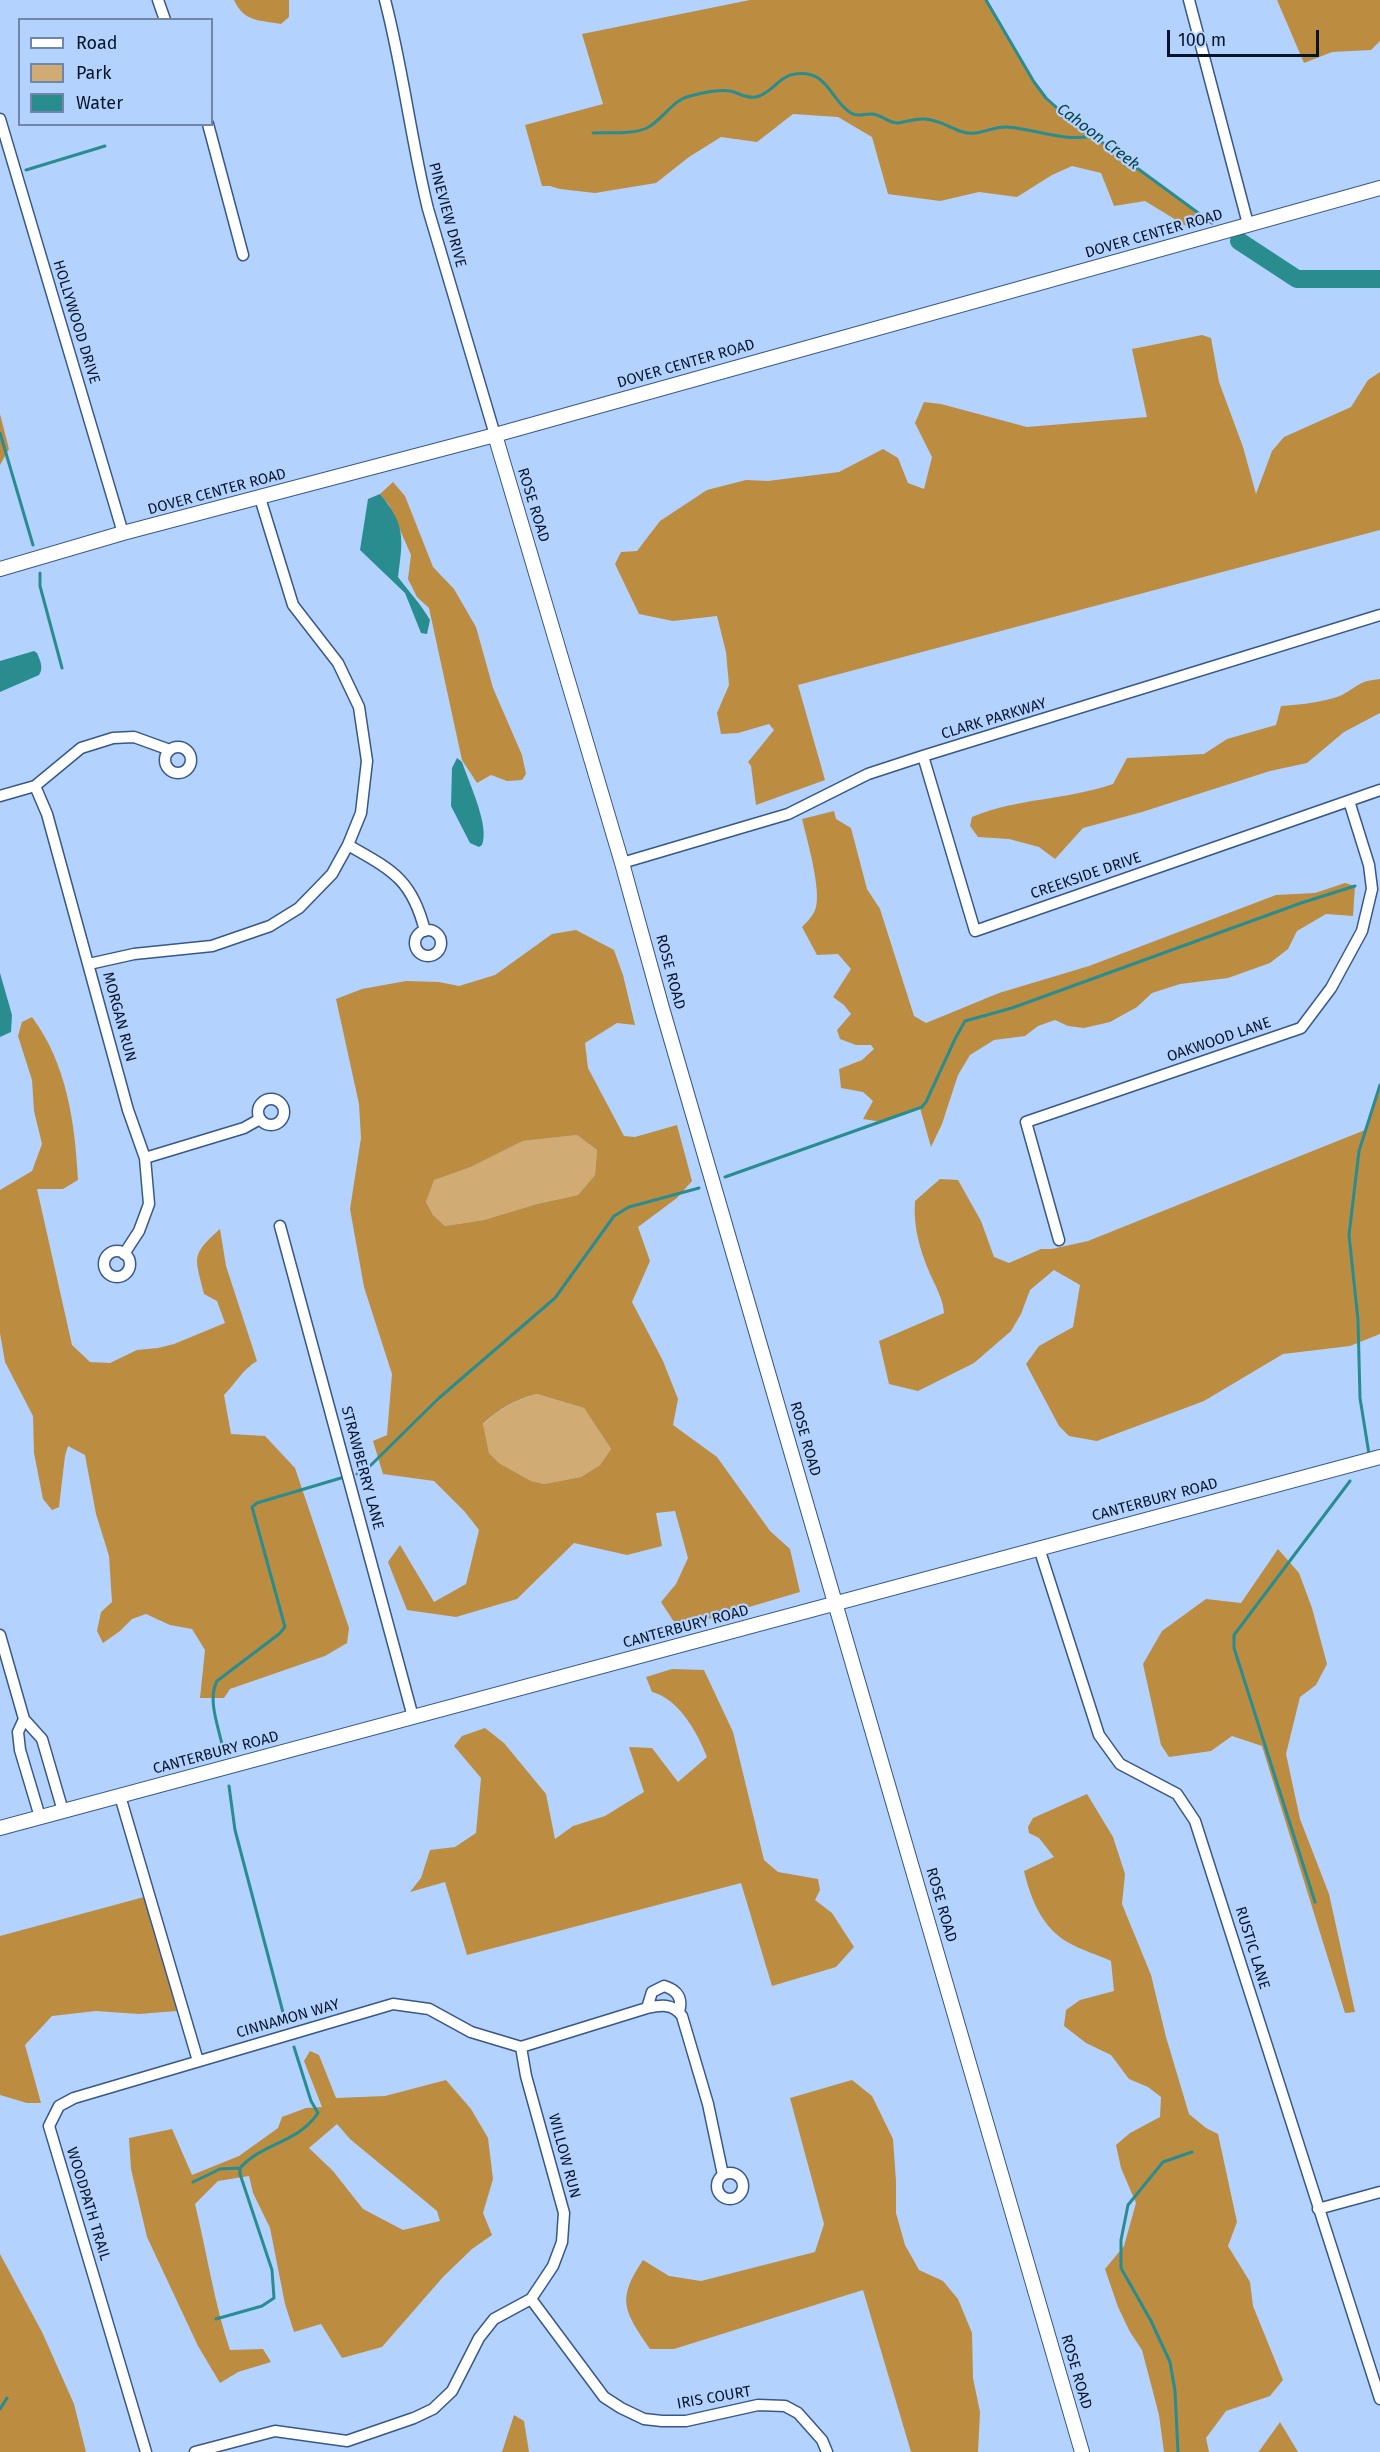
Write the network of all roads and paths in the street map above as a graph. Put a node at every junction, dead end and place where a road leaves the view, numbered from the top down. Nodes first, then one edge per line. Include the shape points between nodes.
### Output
1 (158, 0) edge
2 (384, 0) edge
3 (1189, 0) edge
4 (164, 18) edge
5 (0, 118) edge
6 (209, 126) edge
7 (1380, 188) edge
8 (1248, 224) junction
9 (243, 255) dead end
10 (495, 435) junction
11 (261, 498) junction
12 (123, 533) junction
13 (0, 569) edge
14 (1380, 615) edge
15 (170, 750) dead end
16 (923, 756) junction
17 (35, 786) junction
18 (1380, 790) edge
19 (0, 796) edge
20 (1349, 801) junction
21 (348, 844) junction
22 (622, 863) junction
23 (425, 931) dead end
24 (89, 964) junction
25 (260, 1119) dead end
26 (145, 1158) junction
27 (280, 1226) dead end
28 (1059, 1240) dead end
29 (124, 1254) dead end
30 (1380, 1457) edge
31 (1039, 1548) junction
32 (836, 1604) junction
33 (0, 1635) edge
34 (413, 1717) junction
35 (24, 1719) junction
36 (120, 1796) junction
37 (63, 1810) junction
38 (40, 1817) junction
39 (0, 1828) edge
40 (647, 2008) junction
41 (679, 2012) junction
42 (521, 2047) junction
43 (198, 2061) junction
44 (723, 2175) dead end
45 (1380, 2192) edge
46 (1318, 2209) junction
47 (531, 2299) junction
48 (1380, 2399) edge
49 (349, 2447) edge
50 (146, 2452) edge
51 (195, 2452) edge
52 (827, 2452) edge
53 (1082, 2452) edge

1 - 4 street
2 - 10 street, PINEVIEW DRIVE via 423,190
3 - 8 street
5 - 12 street, HOLLYWOOD DRIVE
6 - 9 street
7 - 8 street, DOVER CENTER ROAD
8 - 10 street, DOVER CENTER ROAD
10 - 11 street, DOVER CENTER ROAD
10 - 22 street, ROSE ROAD
11 - 12 street, DOVER CENTER ROAD
11 - 21 street via 293,605 338,663 360,713 367,772 361,813
12 - 13 street, DOVER CENTER ROAD
14 - 16 street, CLARK PARKWAY
15 - 17 street via 134,737 113,738 81,748
16 - 20 street, CREEKSIDE DRIVE via 975,931
16 - 22 street, CLARK PARKWAY via 868,774 788,814
17 - 19 street
17 - 24 street, MORGAN RUN via 47,814
18 - 20 street, CREEKSIDE DRIVE
20 - 28 street, OAKWOOD LANE via 1369,865 1372,889 1362,931 1331,988 1301,1028 1026,1122
21 - 23 street via 390,869 403,882 419,906
21 - 24 street via 332,874 299,908 270,926 212,946 143,952
22 - 32 street, ROSE ROAD
24 - 26 street, MORGAN RUN via 128,1110
25 - 26 street via 244,1128
26 - 29 street, MORGAN RUN via 149,1204 139,1231
27 - 34 street, STRAWBERRY LANE
30 - 31 street, CANTERBURY ROAD
31 - 32 street, CANTERBURY ROAD
31 - 46 street, RUSTIC LANE via 1100,1735 1120,1764 1177,1794 1195,1821
32 - 34 street, CANTERBURY ROAD
32 - 53 street, ROSE ROAD
33 - 35 street
34 - 36 street, CANTERBURY ROAD
35 - 37 street via 42,1739
35 - 38 street via 18,1732 20,1750
36 - 37 street, CANTERBURY ROAD
36 - 43 street
37 - 38 street, CANTERBURY ROAD
38 - 39 street, CANTERBURY ROAD
40 - 41 street via 667,2006
40 - 41 street via 652,1992 664,1986 679,1996
40 - 42 street
41 - 44 street via 708,2104
42 - 43 street, CINNAMON WAY via 471,2032 429,2009 393,2004
42 - 47 street, WILLOW RUN via 564,2213 562,2242 553,2266
43 - 50 street, WOODPATH TRAIL via 74,2098 59,2106 49,2126
45 - 46 street
46 - 48 street, RUSTIC LANE
47 - 49 street, WILLOW RUN via 494,2319 479,2338 452,2391 433,2409
47 - 52 street, IRIS COURT via 604,2397 621,2408 644,2419 686,2421 758,2405 785,2406 798,2413 822,2440
49 - 51 street, WILLOW RUN via 275,2431

